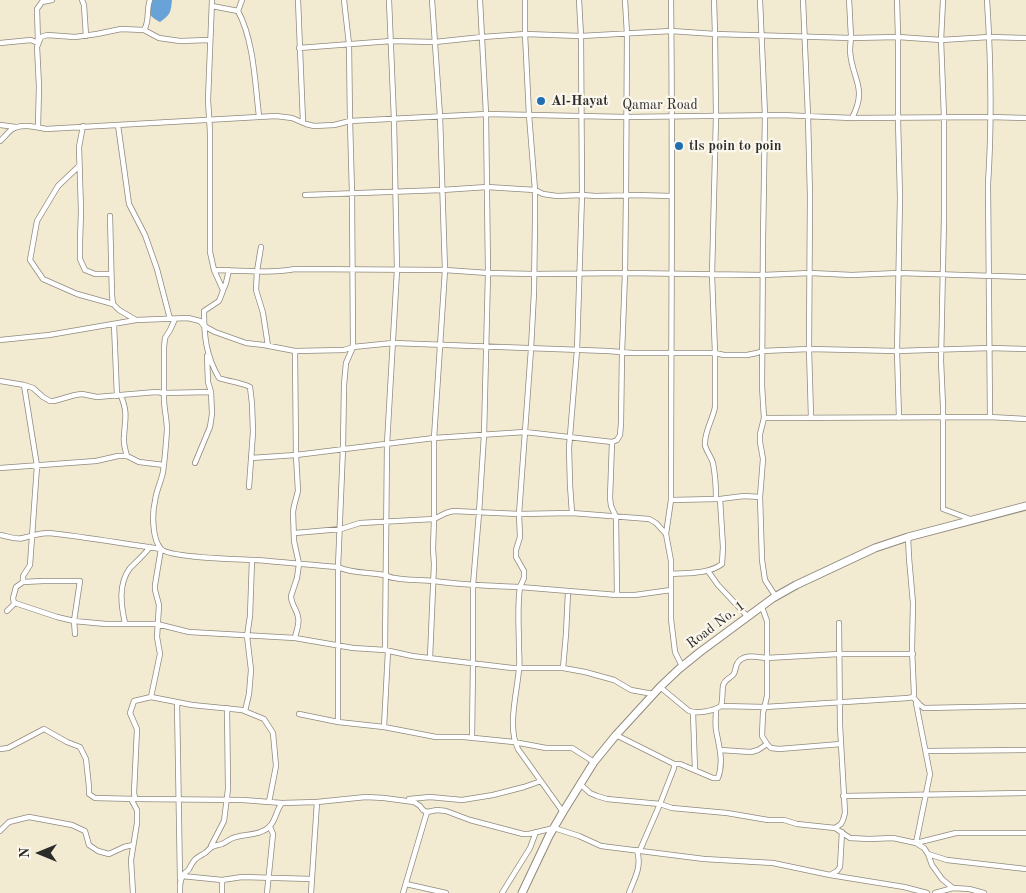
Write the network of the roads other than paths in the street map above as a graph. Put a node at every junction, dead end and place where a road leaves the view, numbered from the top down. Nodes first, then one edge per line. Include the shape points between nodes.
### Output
1 (52, 0) edge
2 (82, 0) edge
3 (150, 0) edge
4 (212, 0) edge
5 (242, 0) edge
6 (298, 0) edge
7 (344, 0) edge
8 (389, 0) edge
9 (432, 0) edge
10 (480, 0) edge
11 (525, 0) edge
12 (579, 0) edge
13 (624, 0) edge
14 (671, 0) edge
15 (714, 0) edge
16 (760, 0) edge
17 (803, 0) edge
18 (849, 0) edge
19 (897, 0) edge
20 (943, 0) edge
21 (987, 0) edge
22 (212, 6) junction
23 (238, 10) junction
24 (144, 30) junction
25 (671, 32) junction
26 (525, 34) junction
27 (627, 34) junction
28 (715, 34) junction
29 (763, 35) junction
30 (86, 36) junction
31 (581, 36) junction
32 (804, 36) junction
33 (989, 36) junction
34 (482, 37) junction
35 (898, 37) junction
36 (851, 38) junction
37 (1026, 38) edge
38 (209, 40) junction
39 (941, 40) junction
40 (391, 41) junction
41 (436, 42) junction
42 (0, 43) edge
43 (38, 43) junction
44 (349, 44) junction
45 (299, 48) junction
46 (486, 114) junction
47 (529, 115) junction
48 (765, 115) junction
49 (259, 116) junction
50 (440, 116) junction
51 (581, 116) junction
52 (626, 116) junction
53 (673, 116) junction
54 (716, 116) junction
55 (808, 116) junction
56 (944, 117) junction
57 (990, 117) junction
58 (852, 118) junction
59 (898, 118) junction
60 (1026, 118) edge
61 (209, 119) junction
62 (394, 120) junction
63 (350, 121) junction
64 (303, 122) junction
65 (118, 124) junction
66 (0, 125) edge
67 (83, 126) junction
68 (16, 127) junction
69 (38, 127) junction
70 (0, 142) edge
71 (79, 166) junction
72 (486, 187) junction
73 (442, 190) junction
74 (535, 190) junction
75 (396, 192) junction
76 (352, 194) junction
77 (305, 195) dead end
78 (582, 195) junction
79 (626, 196) junction
80 (672, 196) junction
81 (110, 216) dead end
82 (261, 247) dead end
83 (214, 270) junction
84 (229, 270) junction
85 (352, 270) junction
86 (397, 270) junction
87 (445, 270) junction
88 (257, 271) junction
89 (488, 273) junction
90 (626, 273) junction
91 (810, 273) junction
92 (899, 273) junction
93 (111, 274) junction
94 (534, 274) junction
95 (580, 274) junction
96 (672, 275) junction
97 (712, 275) junction
98 (763, 275) junction
99 (943, 275) junction
100 (989, 277) junction
101 (1026, 277) edge
102 (223, 290) junction
103 (114, 304) junction
104 (172, 319) junction
105 (136, 320) junction
106 (114, 324) junction
107 (204, 326) junction
108 (0, 340) edge
109 (393, 343) junction
110 (440, 345) junction
111 (268, 346) junction
112 (486, 346) junction
113 (353, 347) junction
114 (990, 348) junction
115 (531, 349) junction
116 (809, 349) junction
117 (1026, 349) edge
118 (577, 350) junction
119 (762, 350) junction
120 (941, 350) junction
121 (295, 351) junction
122 (897, 351) junction
123 (622, 352) junction
124 (207, 353) junction
125 (715, 353) junction
126 (671, 354) junction
127 (0, 382) edge
128 (24, 385) junction
129 (211, 392) junction
130 (164, 393) junction
131 (119, 396) junction
132 (811, 417) junction
133 (990, 417) junction
134 (764, 418) junction
135 (899, 418) junction
136 (943, 418) junction
137 (1026, 419) edge
138 (525, 432) junction
139 (484, 435) junction
140 (570, 437) junction
141 (434, 438) junction
142 (612, 442) junction
143 (387, 444) junction
144 (343, 448) junction
145 (296, 455) junction
146 (127, 456) junction
147 (251, 458) junction
148 (195, 463) dead end
149 (164, 465) junction
150 (37, 466) junction
151 (0, 468) edge
152 (249, 487) dead end
153 (760, 497) junction
154 (718, 499) junction
155 (671, 500) junction
156 (1026, 506) edge
157 (479, 513) junction
158 (572, 513) junction
159 (519, 514) junction
160 (616, 517) junction
161 (434, 519) junction
162 (972, 520) junction
163 (386, 521) junction
164 (340, 529) junction
165 (295, 533) junction
166 (32, 534) junction
167 (666, 534) junction
168 (0, 536) edge
169 (908, 538) junction
170 (150, 547) junction
171 (161, 549) junction
172 (252, 560) junction
173 (299, 564) junction
174 (338, 567) junction
175 (708, 570) junction
176 (671, 574) junction
177 (386, 575) junction
178 (433, 580) junction
179 (23, 582) junction
180 (473, 585) junction
181 (520, 587) junction
182 (671, 590) junction
183 (568, 592) junction
184 (617, 595) junction
185 (776, 597) junction
186 (14, 603) junction
187 (762, 607) junction
188 (7, 611) dead end
189 (748, 617) junction
190 (74, 621) junction
191 (125, 623) junction
192 (839, 623) dead end
193 (158, 624) junction
194 (76, 634) dead end
195 (247, 636) junction
196 (295, 638) junction
197 (338, 645) junction
198 (387, 650) junction
199 (839, 654) junction
200 (913, 654) junction
201 (430, 658) junction
202 (766, 658) junction
203 (473, 663) junction
204 (682, 666) junction
205 (519, 668) junction
206 (563, 668) junction
207 (660, 688) junction
208 (654, 694) junction
209 (152, 697) junction
210 (914, 698) junction
211 (177, 702) junction
212 (840, 702) junction
213 (721, 706) junction
214 (765, 706) junction
215 (1026, 706) edge
216 (228, 708) junction
217 (716, 709) junction
218 (244, 711) junction
219 (693, 713) junction
220 (299, 714) dead end
221 (338, 722) junction
222 (384, 727) junction
223 (616, 735) junction
224 (472, 738) junction
225 (514, 742) junction
226 (766, 744) junction
227 (841, 744) junction
228 (0, 749) edge
229 (720, 750) junction
230 (1026, 750) edge
231 (926, 751) junction
232 (594, 762) junction
233 (674, 764) junction
234 (695, 770) junction
235 (541, 781) junction
236 (580, 784) junction
237 (1026, 792) edge
238 (926, 795) junction
239 (844, 796) junction
240 (134, 799) junction
241 (179, 799) junction
242 (227, 800) junction
243 (400, 800) junction
244 (269, 802) junction
245 (317, 802) junction
246 (282, 803) junction
247 (660, 804) junction
248 (427, 812) junction
249 (563, 812) junction
250 (270, 827) junction
251 (554, 828) junction
252 (834, 828) junction
253 (0, 831) edge
254 (536, 832) junction
255 (842, 832) junction
256 (1026, 833) edge
257 (916, 843) junction
258 (133, 845) junction
259 (211, 847) junction
260 (639, 850) junction
261 (928, 854) junction
262 (1026, 869) edge
263 (830, 875) junction
264 (182, 876) junction
265 (268, 877) junction
266 (312, 879) junction
267 (222, 880) junction
268 (180, 882) junction
269 (406, 884) junction
270 (953, 888) junction
271 (133, 893) edge
272 (180, 893) edge
273 (222, 893) edge
274 (268, 893) edge
275 (311, 893) edge
276 (403, 893) edge
277 (446, 893) edge
278 (502, 893) edge
279 (522, 893) edge
280 (629, 893) edge
281 (927, 893) edge
282 (935, 893) edge
283 (984, 893) edge

1 - 43 street via 42,2 37,9
2 - 30 street
3 - 24 street
4 - 22 street
5 - 23 street
6 - 45 street
7 - 44 street
8 - 40 street
9 - 41 street
10 - 34 street
11 - 26 street
12 - 31 street
13 - 27 street
14 - 25 street
15 - 28 street
16 - 29 street
17 - 32 street
18 - 36 street
19 - 35 street
20 - 39 street
21 - 33 street
22 - 23 street
22 - 38 street
23 - 49 street via 249,39
24 - 30 street via 121,29
24 - 38 street via 159,38
25 - 27 street
25 - 28 street
25 - 53 street
26 - 31 street
26 - 34 street
26 - 47 street
27 - 31 street
27 - 52 street
28 - 29 street
28 - 54 street
29 - 32 street
29 - 48 street
30 - 43 street via 47,35
31 - 51 street
32 - 36 street
32 - 55 street
33 - 37 street
33 - 39 street
33 - 57 street
34 - 41 street
34 - 46 street
35 - 36 street
35 - 39 street
35 - 59 street
36 - 58 street via 850,50 859,94 858,107
38 - 61 street
39 - 56 street
40 - 41 street
40 - 44 street
40 - 62 street
41 - 50 street
42 - 43 street via 31,40
43 - 69 street
44 - 45 street
44 - 63 street
45 - 64 street
46 - 47 street, Qamar Road
46 - 50 street, Qamar Road
46 - 72 street
47 - 51 street, Qamar Road
47 - 74 street
48 - 54 street, Qamar Road
48 - 55 street, Qamar Road
48 - 98 street
49 - 61 street, Qamar Road
49 - 64 street, Qamar Road
50 - 62 street, Qamar Road
50 - 73 street
51 - 52 street, Qamar Road
51 - 78 street
52 - 53 street, Qamar Road
52 - 79 street
53 - 54 street, Qamar Road
53 - 80 street
54 - 97 street
55 - 58 street, Qamar Road
55 - 91 street
56 - 57 street, Qamar Road
56 - 59 street, Qamar Road
56 - 99 street
57 - 60 street, Qamar Road
57 - 100 street
58 - 59 street, Qamar Road
59 - 92 street
61 - 65 street, Qamar Road
61 - 83 street via 210,252
62 - 63 street, Qamar Road
62 - 75 street
63 - 64 street, Qamar Road via 334,125
63 - 76 street
65 - 67 street, Qamar Road
65 - 104 street via 129,204 145,235
66 - 68 street, Qamar Road
67 - 69 street, Qamar Road
67 - 71 street
68 - 69 street, Qamar Road
68 - 70 street
71 - 93 street via 80,259 85,270
71 - 103 street via 58,186 37,220 30,260 43,279 77,294
72 - 73 street
72 - 74 street
72 - 89 street
73 - 75 street
73 - 87 street
74 - 78 street via 552,196
74 - 94 street
75 - 76 street
75 - 86 street
76 - 77 street
76 - 85 street
78 - 79 street
78 - 95 street
79 - 80 street
79 - 90 street
80 - 96 street
81 - 93 street
82 - 88 street
83 - 84 street
83 - 102 street
84 - 88 street
84 - 102 street
85 - 86 street
85 - 88 street
85 - 113 street
86 - 87 street
86 - 109 street
87 - 89 street
87 - 110 street
88 - 111 street via 256,290
89 - 94 street
89 - 112 street
90 - 95 street
90 - 96 street
90 - 123 street
91 - 92 street
91 - 98 street
91 - 116 street
92 - 99 street
92 - 122 street
93 - 103 street
94 - 95 street
94 - 115 street
95 - 118 street
96 - 97 street
96 - 126 street
97 - 98 street
97 - 125 street
98 - 119 street
99 - 100 street
99 - 120 street
100 - 101 street
100 - 114 street
102 - 107 street via 218,301 204,310
103 - 105 street
104 - 105 street
104 - 107 street via 194,319
104 - 130 street via 164,347
105 - 106 street
106 - 108 street
106 - 131 street
107 - 111 street via 246,343
107 - 124 street
109 - 110 street
109 - 113 street
109 - 143 street
110 - 112 street
110 - 141 street
111 - 121 street
112 - 115 street
112 - 139 street
113 - 121 street
113 - 144 street via 344,370
114 - 117 street
114 - 120 street
114 - 133 street
115 - 118 street
115 - 138 street
116 - 119 street
116 - 122 street
116 - 132 street
118 - 123 street
118 - 140 street
119 - 125 street via 747,355
119 - 134 street
120 - 122 street
120 - 136 street
121 - 145 street
122 - 135 street
123 - 126 street
123 - 142 street via 622,423 620,435
124 - 129 street
124 - 147 street via 219,378 250,388 254,432
125 - 126 street
125 - 154 street via 715,407 705,444 713,463
126 - 155 street
127 - 128 street
128 - 131 street via 54,401 75,394
128 - 150 street
129 - 130 street
129 - 148 street via 210,427
130 - 131 street
130 - 149 street via 167,427
131 - 146 street via 126,409 124,446
132 - 134 street
132 - 135 street
133 - 136 street
133 - 137 street
134 - 153 street via 760,434 763,459
135 - 136 street
136 - 162 street via 943,509
138 - 139 street
138 - 140 street
138 - 159 street
139 - 141 street
139 - 157 street
140 - 142 street
140 - 158 street
141 - 143 street
141 - 161 street
142 - 160 street via 610,498
143 - 144 street
143 - 163 street
144 - 145 street
144 - 164 street
145 - 147 street
145 - 165 street
146 - 149 street via 139,462
146 - 150 street
147 - 152 street
149 - 171 street via 154,503 154,533
150 - 151 street
150 - 166 street
153 - 154 street
153 - 185 street via 765,580
154 - 155 street
154 - 175 street via 723,558 722,564
155 - 167 street
156 - 162 highway, Road No. 1
157 - 159 street
157 - 161 street via 453,511
157 - 180 street
158 - 159 street
158 - 160 street
159 - 181 street via 520,537 516,557 524,571
160 - 167 street via 649,519
160 - 184 street
161 - 163 street
161 - 178 street
162 - 169 highway, Road No. 1
163 - 164 street
163 - 177 street
164 - 165 street
164 - 174 street
165 - 173 street
166 - 168 street via 21,539
166 - 170 street via 92,538
166 - 179 street via 30,565
167 - 176 street
169 - 185 highway, Road No. 1 via 875,548
169 - 200 street
170 - 171 street
170 - 191 street via 124,579 121,600
171 - 172 street via 186,555
171 - 193 street via 155,585
172 - 173 street
172 - 195 street
173 - 174 street
173 - 196 street via 291,596 299,622
174 - 177 street via 348,572
174 - 197 street
175 - 176 street
175 - 189 street
176 - 182 street
177 - 178 street
177 - 198 street
178 - 180 street
178 - 201 street
179 - 186 street via 16,587
179 - 190 street via 80,581
180 - 181 street
180 - 203 street
181 - 183 street
181 - 205 street
182 - 184 street
182 - 204 street via 675,652
183 - 184 street
183 - 206 street
185 - 187 highway, Road No. 1
186 - 188 street
186 - 190 street
187 - 189 highway, Road No. 1
187 - 202 street via 768,631
189 - 204 highway, Road No. 1
190 - 191 street
190 - 194 street
191 - 193 street
192 - 199 street
193 - 195 street via 189,632
193 - 209 street via 160,654
195 - 196 street
195 - 218 street via 250,670
196 - 197 street
197 - 198 street
197 - 221 street
198 - 201 street
198 - 222 street
199 - 200 street
199 - 202 street
199 - 212 street
200 - 210 street
201 - 203 street
202 - 213 street via 753,656 739,660 735,672 723,684
202 - 214 street
203 - 205 street
203 - 224 street
204 - 207 highway, Road No. 1
205 - 206 street
205 - 225 street
206 - 208 street
207 - 208 highway, Road No. 1
207 - 219 street
208 - 223 highway, Road No. 1
209 - 211 street
209 - 240 street via 134,701 130,714 137,730
210 - 212 street
210 - 215 street via 924,708
210 - 231 street
211 - 216 street
211 - 241 street
212 - 214 street
212 - 227 street
213 - 214 street
213 - 217 street
214 - 226 street via 762,736
216 - 218 street
216 - 242 street
217 - 219 street
217 - 229 street
218 - 244 street via 264,719 273,733 276,766
219 - 234 street
220 - 221 street
221 - 222 street
222 - 224 street via 436,737
223 - 232 highway, Road No. 1
223 - 233 street
224 - 225 street
225 - 232 street via 546,748 572,748
225 - 235 street
226 - 227 street via 779,749
226 - 229 street via 751,752
227 - 239 street
228 - 240 street via 44,730 80,747 86,759 89,794 95,798
229 - 234 street via 718,778
230 - 231 street
231 - 238 street via 930,774
232 - 236 highway, Road No. 1
233 - 234 street
233 - 247 street
235 - 243 street via 462,800 430,797
235 - 249 street
236 - 247 street via 607,799
236 - 249 highway, Road No. 1
237 - 238 street
238 - 239 street
238 - 257 street
239 - 252 street via 844,820
240 - 241 street
240 - 258 street via 137,823
241 - 242 street
241 - 268 street
242 - 244 street
242 - 259 street via 224,822
243 - 245 street via 376,797
243 - 248 street via 414,802
244 - 246 street
245 - 246 street
245 - 266 street
246 - 250 street
247 - 252 street
247 - 260 street
248 - 254 street via 446,811 523,834
248 - 269 street
249 - 251 highway, Road No. 1
250 - 259 street
250 - 265 street via 274,834
251 - 254 street
251 - 260 street via 602,846
251 - 279 highway, Road No. 1
252 - 255 street
253 - 258 street via 9,822 29,818 72,825 85,832 90,845 109,854
254 - 278 street via 530,848
255 - 257 street via 850,838 893,838
255 - 263 street via 840,867
256 - 257 street via 956,833
257 - 261 street
258 - 271 street
259 - 264 street via 194,860
260 - 263 street via 773,864
260 - 280 street via 639,863
261 - 262 street via 947,860
261 - 270 street via 937,873
263 - 281 street
264 - 267 street
264 - 268 street
265 - 266 street
265 - 267 street
265 - 274 street
266 - 275 street
267 - 273 street
268 - 272 street
269 - 276 street
269 - 277 street
270 - 282 street
270 - 283 street

